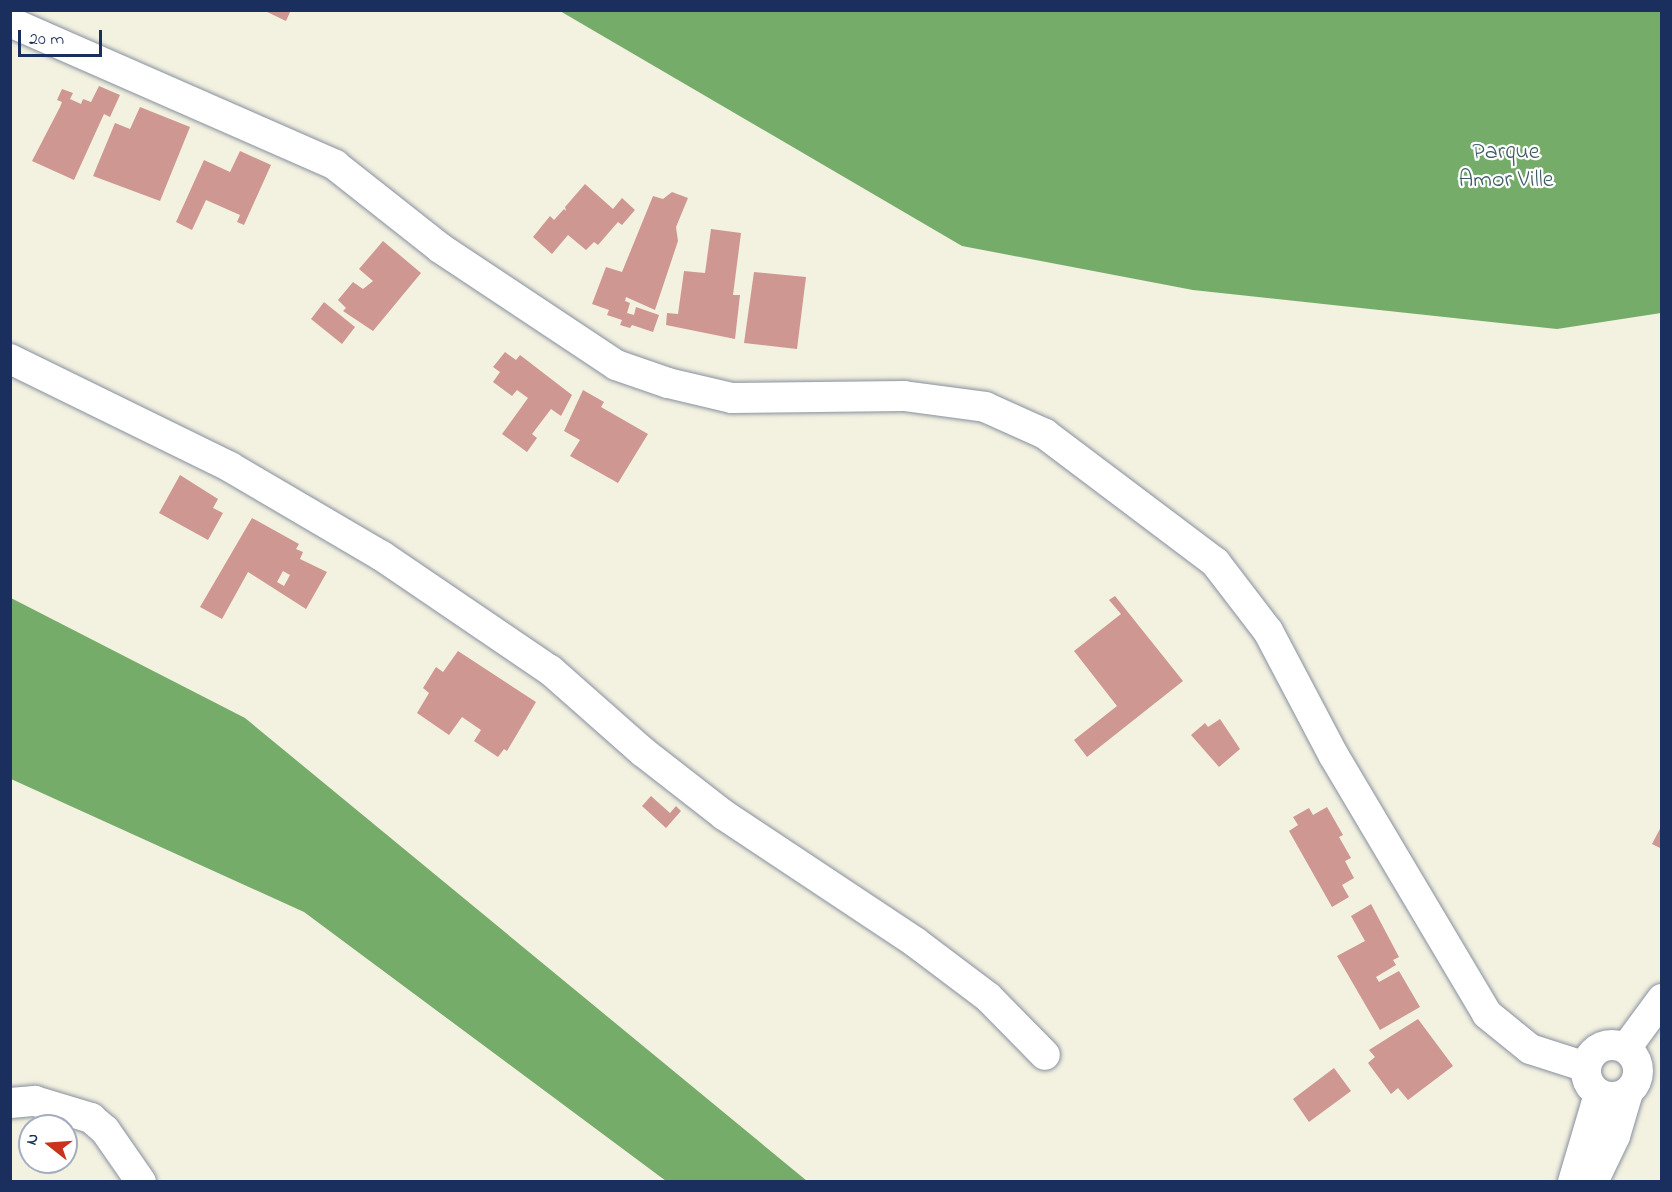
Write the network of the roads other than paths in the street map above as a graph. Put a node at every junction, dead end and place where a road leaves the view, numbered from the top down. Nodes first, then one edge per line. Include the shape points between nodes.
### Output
1 (10, 22) edge
2 (10, 359) edge
3 (1662, 999) edge
4 (1626, 1048) junction
5 (1045, 1055) dead end
6 (1586, 1067) junction
7 (1643, 1083) edge
8 (1599, 1094) junction
9 (10, 1103) edge
10 (141, 1182) edge
11 (1573, 1182) edge
12 (1593, 1182) edge

1 - 6 street via 335,165 440,248 615,365 732,398 904,396 985,407 1045,434 1215,562 1268,631 1334,756 1487,1014 1530,1049
2 - 5 street via 230,467 382,556 550,670 643,752 724,815 915,942 979,990
3 - 4 street
4 - 6 street via 1606,1045 1596,1050
4 - 7 street via 1634,1055
6 - 8 street via 1587,1078
7 - 8 street via 1619,1097
7 - 12 street
8 - 11 street
9 - 10 street via 35,1101 90,1118 105,1130

